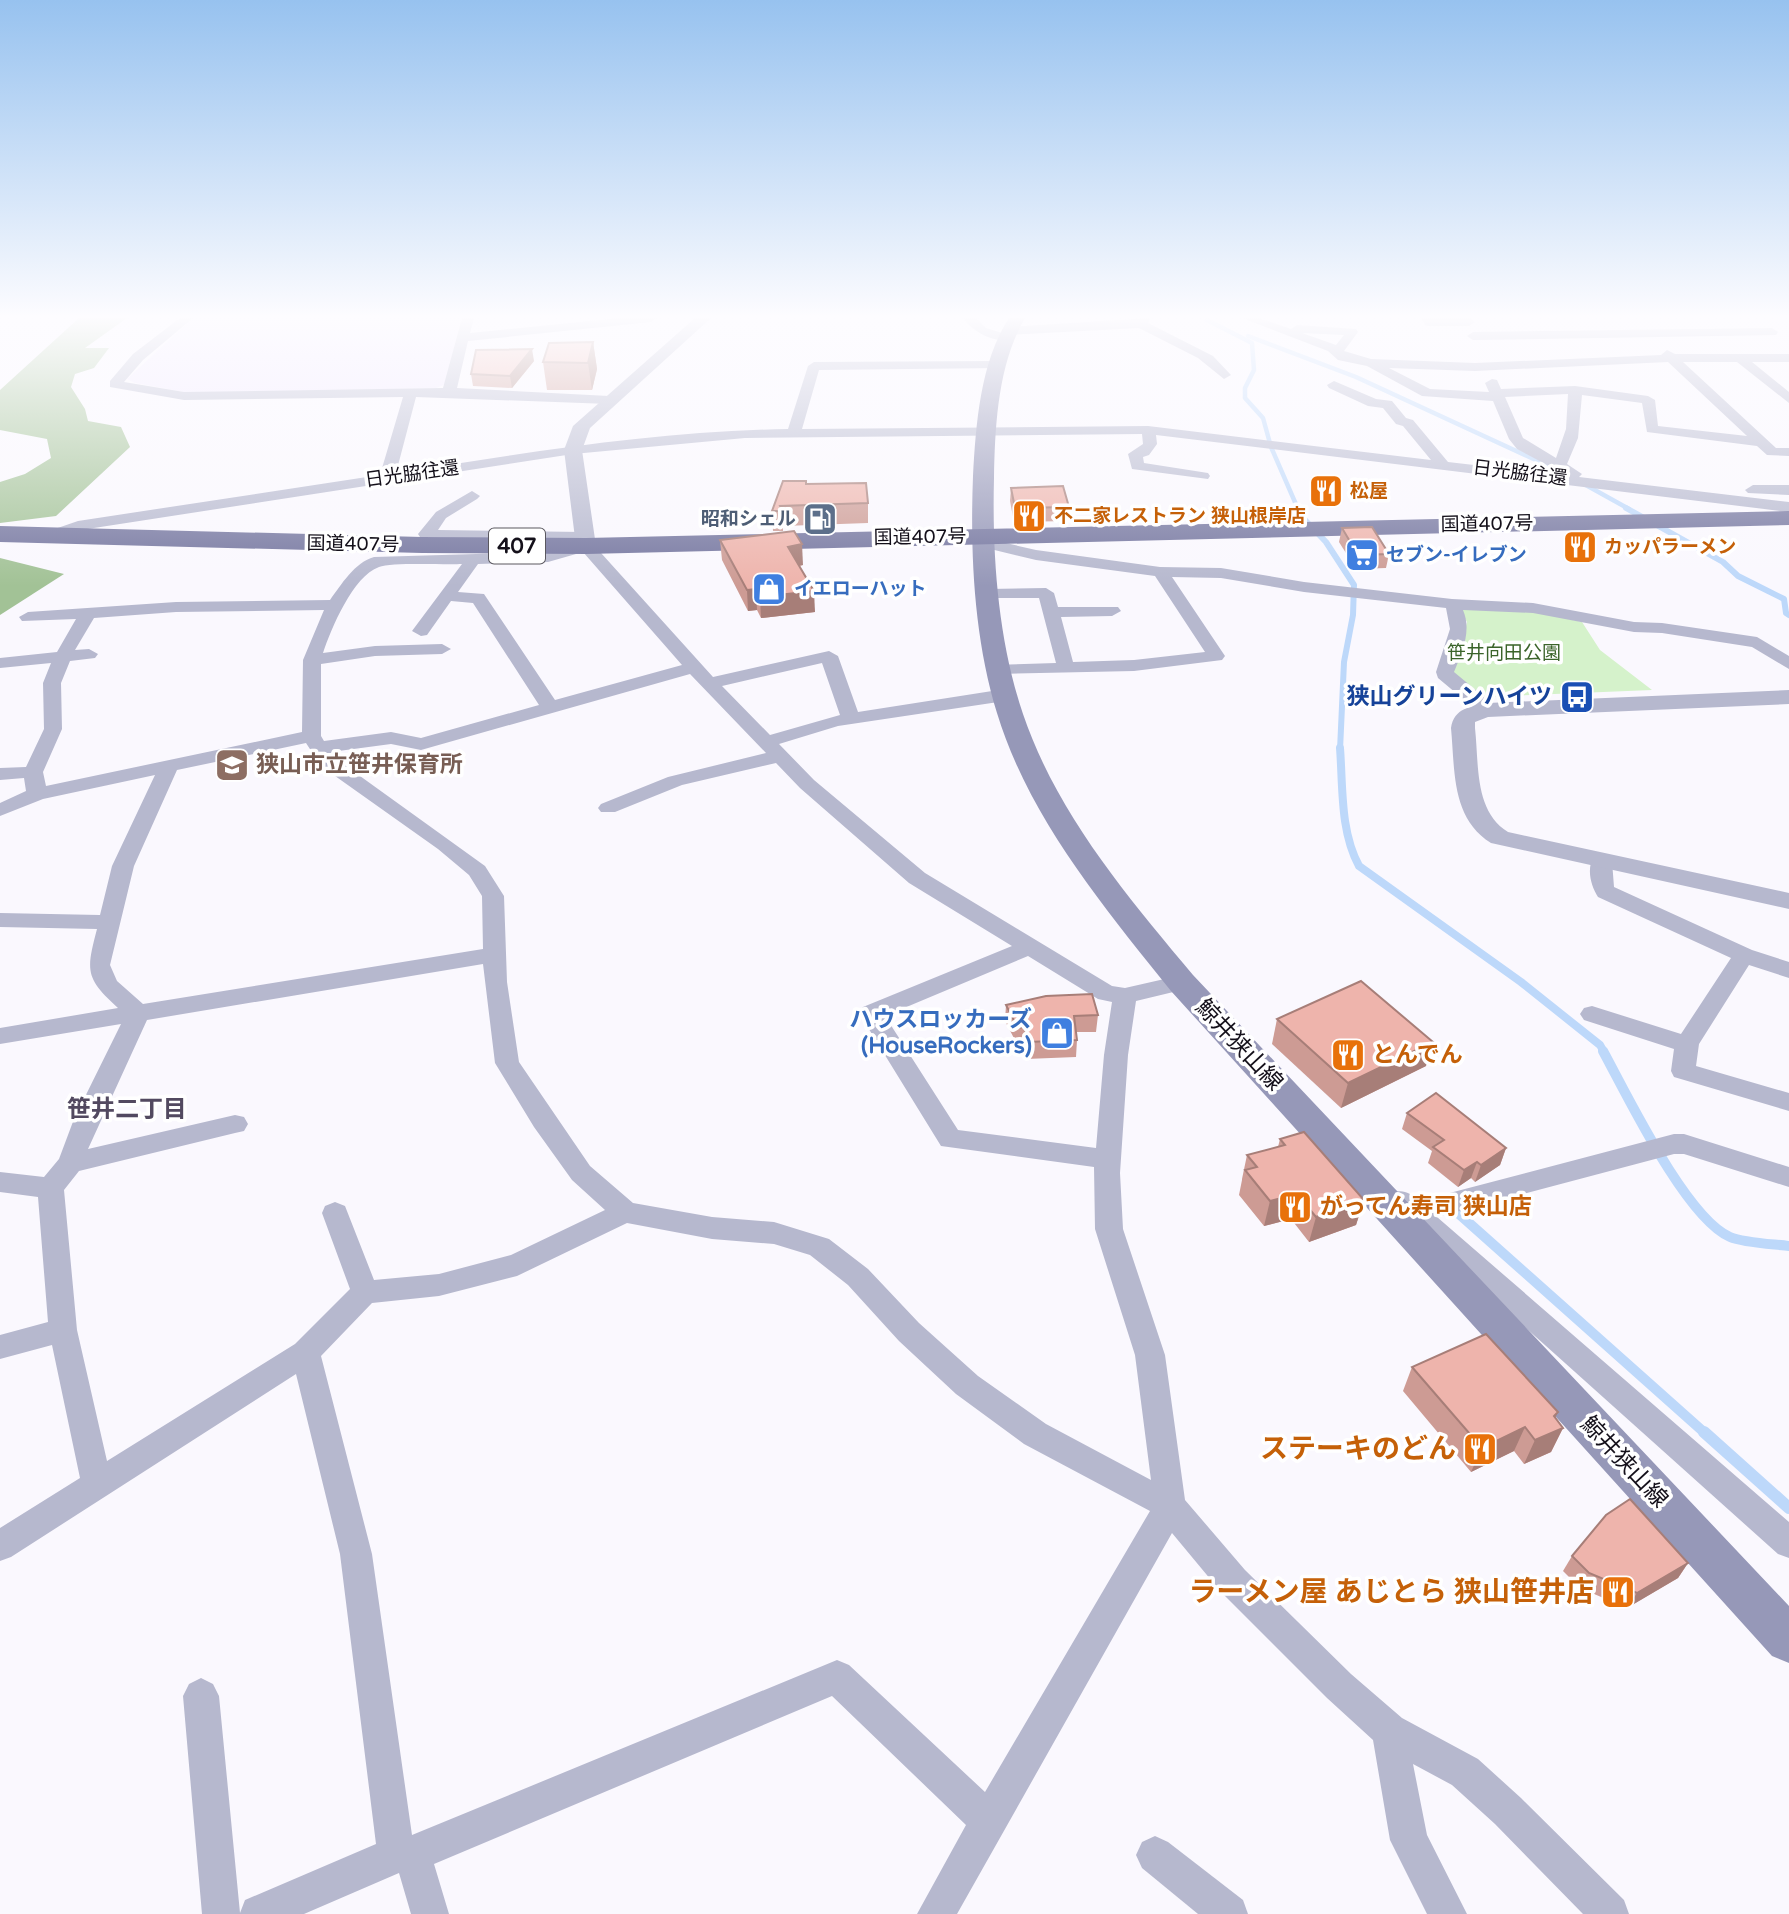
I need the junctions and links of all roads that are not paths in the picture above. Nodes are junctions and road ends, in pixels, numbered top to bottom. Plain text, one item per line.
1 (407, 407) edge
2 (601, 407) edge
3 (802, 407) edge
4 (991, 407) edge
5 (1390, 407) edge
6 (1502, 407) edge
7 (1576, 407) edge
8 (1649, 407) edge
9 (1724, 407) edge
10 (1149, 430) junction
11 (988, 431) junction
12 (794, 433) junction
13 (1262, 442) joint
14 (1761, 442) junction
15 (1286, 444) joint
16 (573, 450) junction
17 (1789, 452) edge
18 (1442, 463) junction
19 (1559, 471) junction
20 (1203, 476) dead end
21 (387, 477) junction
22 (1789, 490) edge
23 (1695, 494) junction
24 (472, 496) dead end
25 (1789, 507) edge
26 (1789, 518) edge
27 (0, 534) edge
28 (52, 535) junction
29 (984, 539) junction
30 (584, 542) junction
31 (473, 560) junction
32 (1160, 572) junction
33 (988, 594) junction
34 (446, 596) junction
35 (1452, 604) junction
36 (335, 605) junction
37 (1112, 611) dead end
38 (1051, 612) junction
39 (88, 613) junction
40 (28, 617) dead end
41 (421, 631) dead end
42 (442, 649) dead end
43 (89, 654) dead end
44 (63, 656) junction
45 (312, 660) junction
46 (0, 663) edge
47 (1789, 664) edge
48 (694, 667) junction
49 (1066, 667) junction
50 (1001, 682) junction
51 (709, 683) junction
52 (1789, 697) edge
53 (550, 707) junction
54 (1488, 709) junction
55 (851, 719) junction
56 (314, 742) junction
57 (773, 749) junction
58 (168, 768) junction
59 (33, 772) junction
60 (0, 774) edge
61 (37, 794) junction
62 (608, 808) dead end
63 (0, 810) edge
64 (1601, 861) junction
65 (1789, 901) edge
66 (0, 920) edge
67 (108, 922) junction
68 (1029, 947) junction
69 (496, 954) junction
70 (1744, 955) junction
71 (1789, 970) edge
72 (1182, 983) junction
73 (1125, 996) junction
74 (138, 1013) junction
75 (1592, 1014) dead end
76 (0, 1036) edge
77 (1687, 1044) junction
78 (1789, 1102) edge
79 (235, 1124) dead end
80 (1108, 1159) junction
81 (70, 1163) junction
82 (1789, 1177) edge
83 (0, 1182) edge
84 (51, 1188) junction
85 (625, 1212) junction
86 (335, 1213) dead end
87 (1408, 1216) junction
88 (365, 1292) junction
89 (63, 1330) junction
90 (0, 1347) edge
91 (305, 1353) junction
92 (97, 1484) junction
93 (1170, 1506) junction
94 (1789, 1543) edge
95 (0, 1546) edge
96 (1789, 1640) edge
97 (201, 1696) dead end
98 (1389, 1731) junction
99 (988, 1820) junction
100 (404, 1854) junction
101 (1155, 1855) dead end
102 (221, 1914) edge
103 (260, 1914) edge
104 (430, 1914) edge
105 (936, 1914) edge
106 (1229, 1914) edge
107 (1448, 1914) edge
108 (1610, 1914) edge

1 - 21 street
2 - 16 street
3 - 12 street
4 - 11 main road, 鯨井狭山線
5 - 18 street
6 - 19 street
7 - 19 street
8 - 14 street
9 - 14 street
10 - 11 street, 日光脇往還
10 - 13 street, 日光脇往還
10 - 20 street
11 - 12 street, 日光脇往還
11 - 29 main road, 鯨井狭山線
12 - 16 street, 日光脇往還
13 - 15 street, 日光脇往還
14 - 17 street
15 - 18 street, 日光脇往還
16 - 21 street, 日光脇往還
16 - 30 street
18 - 19 street, 日光脇往還
19 - 23 street, 日光脇往還
21 - 28 street, 日光脇往還
22 - 23 street
23 - 25 street, 日光脇往還
24 - 30 street
26 - 29 highway, 国道407号 / 407
27 - 28 highway, 日光脇往還 / 407
28 - 30 highway, 国道407号 / 407
29 - 30 highway, 国道407号 / 407
29 - 32 street
29 - 33 main road, 鯨井狭山線
30 - 31 street
30 - 48 street
31 - 34 street
31 - 36 street
32 - 35 street
32 - 49 street
33 - 38 street
33 - 50 main road, 鯨井狭山線
34 - 41 street
34 - 53 street
35 - 47 street
35 - 54 street
36 - 39 street
36 - 45 street
37 - 38 street
38 - 49 street
39 - 40 street
39 - 44 street
42 - 45 street
43 - 44 street
44 - 46 street
44 - 59 street
45 - 56 street
48 - 51 street
48 - 53 street
49 - 50 street
50 - 55 street
50 - 72 main road, 鯨井狭山線
51 - 55 street
51 - 57 street
52 - 54 street
53 - 56 street
54 - 64 street
55 - 57 street
56 - 58 street
56 - 69 street
57 - 62 street
57 - 68 street
58 - 61 street
58 - 67 street
59 - 60 street
59 - 61 street
61 - 63 street
64 - 65 street
64 - 70 street
66 - 67 street
67 - 74 street
68 - 73 street
68 - 80 street
69 - 74 street
69 - 85 street
70 - 71 street
70 - 77 street
72 - 73 street
72 - 87 main road, 鯨井狭山線
73 - 80 street
74 - 76 street
74 - 81 street
75 - 77 street
77 - 78 street
79 - 81 street
80 - 93 street
81 - 84 street
82 - 87 street
83 - 84 street
84 - 89 street
85 - 88 street
85 - 93 street
86 - 88 street
87 - 94 street
87 - 96 main road, 鯨井狭山線
88 - 91 street
89 - 90 street
89 - 92 street
91 - 92 street
91 - 100 street
92 - 95 street
93 - 98 street
93 - 99 street
97 - 102 street
98 - 107 street
98 - 108 street
99 - 100 street
99 - 105 street
100 - 103 street
100 - 104 street
101 - 106 street

